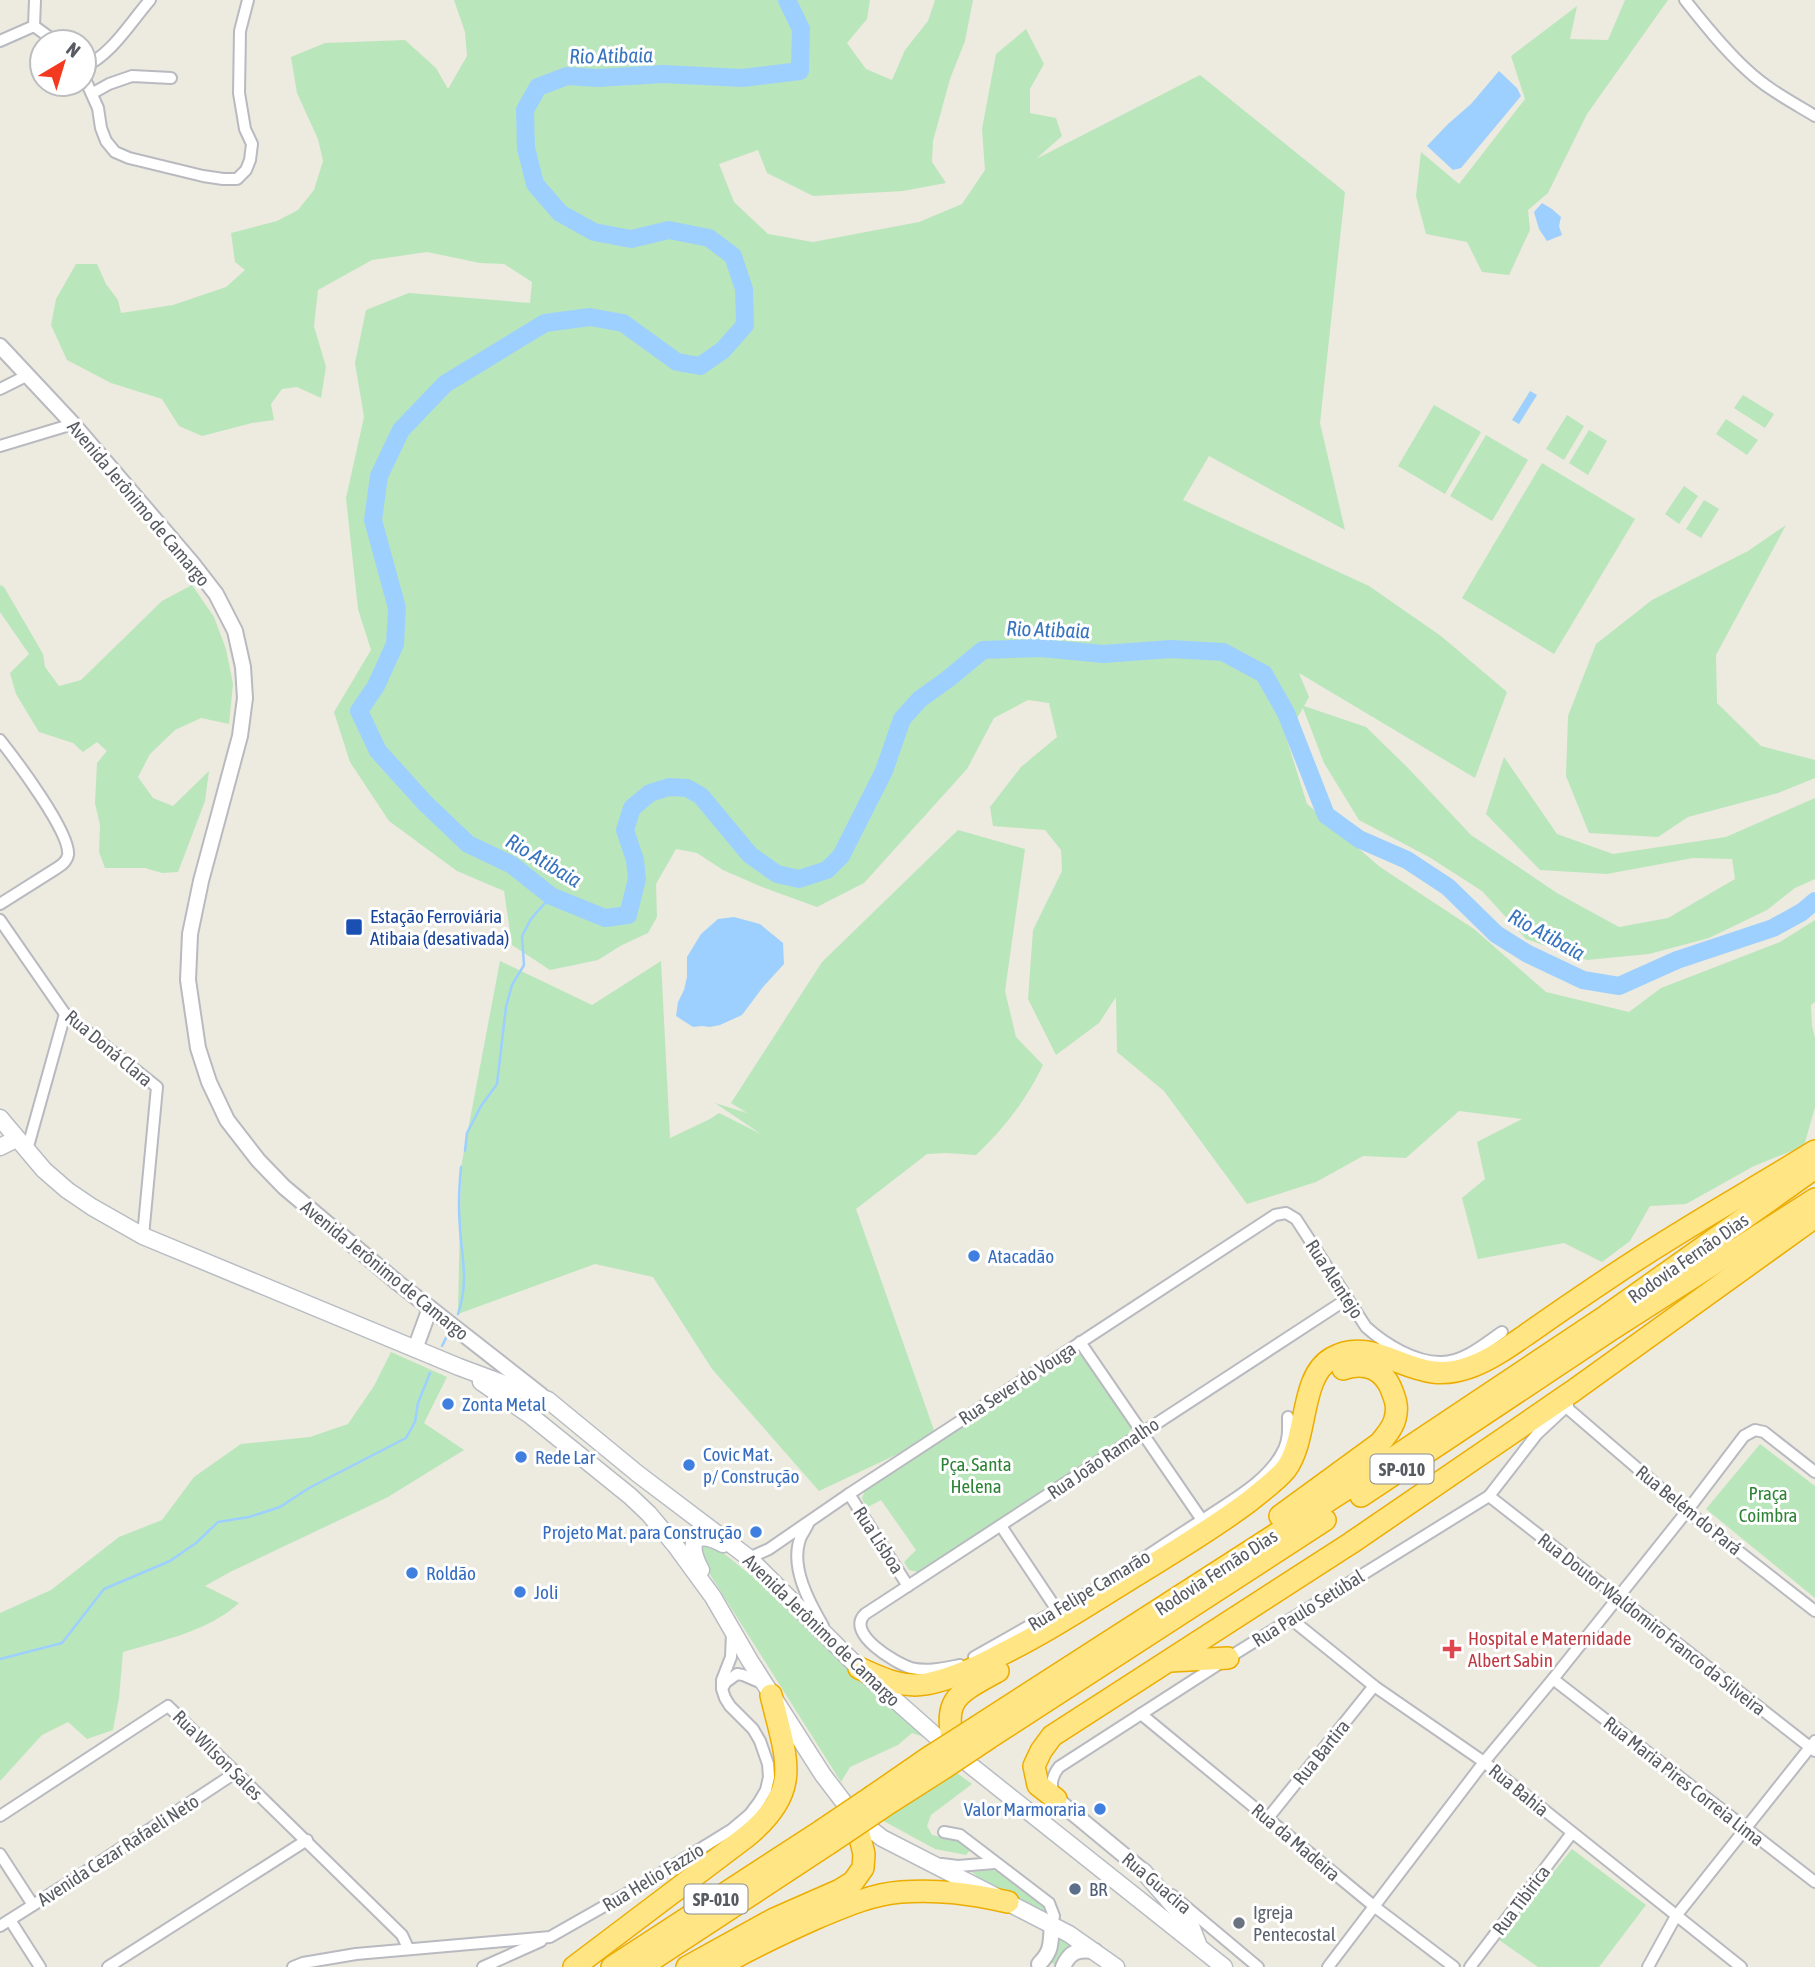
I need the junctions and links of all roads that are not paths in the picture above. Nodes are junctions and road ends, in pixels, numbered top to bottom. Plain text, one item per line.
1 (35, 0) edge
2 (150, 0) edge
3 (248, 0) edge
4 (1685, 0) edge
5 (34, 26) junction
6 (37, 28) edge
7 (0, 41) edge
8 (98, 58) edge
9 (171, 78) dead end
10 (98, 90) edge
11 (95, 98) edge
12 (1815, 116) edge
13 (0, 346) edge
14 (28, 374) junction
15 (0, 389) edge
16 (73, 424) junction
17 (0, 446) edge
18 (0, 740) edge
19 (0, 904) edge
20 (0, 920) edge
21 (65, 1014) junction
22 (10, 1133) edge
23 (0, 1147) edge
24 (1815, 1151) edge
25 (1815, 1168) edge
26 (1815, 1199) edge
27 (1286, 1213) joint
28 (1815, 1217) edge
29 (143, 1237) junction
30 (1347, 1299) junction
31 (430, 1308) junction
32 (1502, 1332) dead end
33 (1648, 1338) junction
34 (1080, 1342) junction
35 (415, 1349) junction
36 (459, 1367) junction
37 (548, 1400) junction
38 (1566, 1406) junction
39 (1288, 1417) dead end
40 (1142, 1432) junction
41 (565, 1444) junction
42 (1815, 1472) edge
43 (638, 1474) junction
44 (849, 1494) junction
45 (1489, 1496) junction
46 (1688, 1511) junction
47 (811, 1519) junction
48 (1202, 1520) junction
49 (1001, 1526) junction
50 (747, 1556) junction
51 (1218, 1572) junction
52 (908, 1586) junction
53 (713, 1597) junction
54 (1617, 1597) junction
55 (1057, 1611) junction
56 (1815, 1611) edge
57 (860, 1619) joint
58 (1291, 1619) junction
59 (731, 1627) junction
60 (830, 1639) junction
61 (1228, 1658) junction
62 (1168, 1661) junction
63 (859, 1668) junction
64 (1553, 1679) junction
65 (1374, 1686) junction
66 (722, 1689) junction
67 (768, 1689) junction
68 (1141, 1714) junction
69 (984, 1732) junction
70 (1813, 1746) edge
71 (943, 1759) junction
72 (1484, 1762) junction
73 (235, 1773) junction
74 (1056, 1799) junction
75 (0, 1816) edge
76 (855, 1817) junction
77 (1268, 1818) junction
78 (1746, 1830) junction
79 (944, 1832) dead end
80 (1572, 1833) junction
81 (825, 1838) junction
82 (307, 1840) junction
83 (0, 1854) edge
84 (932, 1863) junction
85 (995, 1863) junction
86 (1143, 1871) junction
87 (1815, 1882) edge
88 (1008, 1902) junction
89 (33, 1905) junction
90 (1375, 1907) junction
91 (1676, 1916) junction
92 (5, 1923) edge
93 (1052, 1925) junction
94 (550, 1937) junction
95 (1199, 1947) junction
96 (408, 1948) junction
97 (1095, 1951) junction
98 (1036, 1965) edge
99 (40, 1967) edge
100 (108, 1967) edge
101 (293, 1967) edge
102 (483, 1967) edge
103 (574, 1967) edge
104 (611, 1967) edge
105 (641, 1967) edge
106 (687, 1967) edge
107 (718, 1967) edge
108 (1056, 1967) edge
109 (1063, 1967) edge
110 (1116, 1967) edge
111 (1224, 1967) edge
112 (1258, 1967) edge
113 (1328, 1967) edge
114 (1454, 1967) edge
115 (1470, 1967) edge
116 (1648, 1967) edge
117 (1741, 1967) edge

1 - 5 street
2 - 8 street
3 - 11 street
4 - 12 street
5 - 6 street
5 - 7 street
9 - 10 street
13 - 14 street, Avenida Jerônimo de Camargo
14 - 15 street
14 - 16 street, Avenida Jerônimo de Camargo
16 - 17 street
16 - 31 street, Avenida Jerônimo de Camargo
18 - 19 street
20 - 21 street, Rua Doná Clara
21 - 22 street
21 - 29 street, Rua Doná Clara
22 - 23 main road
22 - 29 main road
24 - 63 highway
25 - 51 highway, Rodovia Fernão Dias / SP-010
26 - 69 highway, Rodovia Fernão Dias / SP-010
27 - 30 street, Rua Alentejo
27 - 34 street, Rua Sever do Vouga
28 - 33 highway
29 - 35 main road
30 - 32 street, Rua Alentejo
30 - 40 street, Rua João Ramalho
31 - 35 street
31 - 37 street, Avenida Jerônimo de Camargo
33 - 38 street, Rua Paulo Setúbal
33 - 62 highway
34 - 40 street
34 - 44 street, Rua Sever do Vouga
35 - 36 main road
36 - 37 main road
36 - 41 main road
37 - 43 main road, Avenida Jerônimo de Camargo
38 - 45 street, Rua Paulo Setúbal
38 - 46 street, Rua Belém do Pará
39 - 48 street, Rua Felipe Camarão
40 - 48 street
40 - 49 street, Rua João Ramalho
41 - 43 main road
41 - 53 main road
42 - 46 street
43 - 50 main road, Avenida Jerônimo de Camargo
44 - 47 street, Rua Sever do Vouga
44 - 52 street, Rua Lisboa
45 - 54 street, Rua Doutor Waldomiro Franco da Silveira
45 - 58 street, Rua Paulo Setúbal
46 - 54 street
46 - 56 street, Rua Belém do Pará
47 - 50 street, Rua Sever do Vouga
47 - 60 street
48 - 55 street, Rua Felipe Camarão
49 - 52 street, Rua João Ramalho
49 - 55 street
50 - 53 main road
50 - 60 main road, Avenida Jerônimo de Camargo
51 - 69 highway, Rodovia Fernão Dias / SP-010
51 - 71 highway
52 - 57 street, Rua João Ramalho
53 - 59 main road
54 - 64 street
54 - 70 street, Rua Doutor Waldomiro Franco da Silveira
55 - 57 street, Rua Felipe Camarão
58 - 61 street, Rua Paulo Setúbal
58 - 65 street, Rua Bahia
59 - 66 street
59 - 67 main road
60 - 63 main road, Avenida Jerônimo de Camargo
61 - 62 highway
61 - 68 street, Rua Paulo Setúbal
62 - 74 highway
63 - 71 main road, Avenida Jerônimo de Camargo
64 - 72 street
64 - 78 street, Rua Maria Pires Correia Lima
65 - 72 street, Rua Bahia
65 - 77 street, Rua Bartira
66 - 67 street
66 - 94 street, Rua Helio Fazzio
67 - 76 main road
67 - 103 highway
68 - 74 street, Rua Paulo Setúbal
68 - 77 street, Rua da Madeira
69 - 71 highway, Rodovia Fernão Dias / SP-010, bridge
70 - 78 street
71 - 81 highway, Rodovia Fernão Dias / SP-010, bridge
71 - 95 main road, Avenida Jerônimo de Camargo
72 - 80 street, Rua Bahia
72 - 90 street
73 - 75 street, Rua Wilson Sales
73 - 82 street, Rua Wilson Sales
73 - 89 street, Avenida Cezar Rafaeli Neto
74 - 86 street, Rua Guacira
76 - 84 main road
76 - 106 highway
77 - 90 street, Rua da Madeira
78 - 87 street, Rua Maria Pires Correia Lima
78 - 91 street
79 - 85 street
80 - 91 street, Rua Bahia
80 - 115 street, Rua Tibirica
81 - 104 highway, Rodovia Fernão Dias / SP-010
81 - 105 highway, Rodovia Fernão Dias / SP-010
82 - 96 street, Rua Wilson Sales
82 - 100 street
83 - 89 street
84 - 85 street
84 - 88 main road
85 - 93 street
86 - 95 main road
86 - 112 street, Rua Guacira
88 - 93 main road
88 - 107 highway
89 - 92 street, Avenida Cezar Rafaeli Neto
90 - 113 street
90 - 114 street, Rua da Madeira
91 - 116 street
91 - 117 street, Rua Bahia
92 - 99 street
93 - 97 main road
93 - 98 street
94 - 96 street, Rua Helio Fazzio
94 - 102 street
95 - 111 main road, Avenida Jerônimo de Camargo
96 - 101 street, Rua Helio Fazzio
97 - 109 street
97 - 110 main road
98 - 108 street

